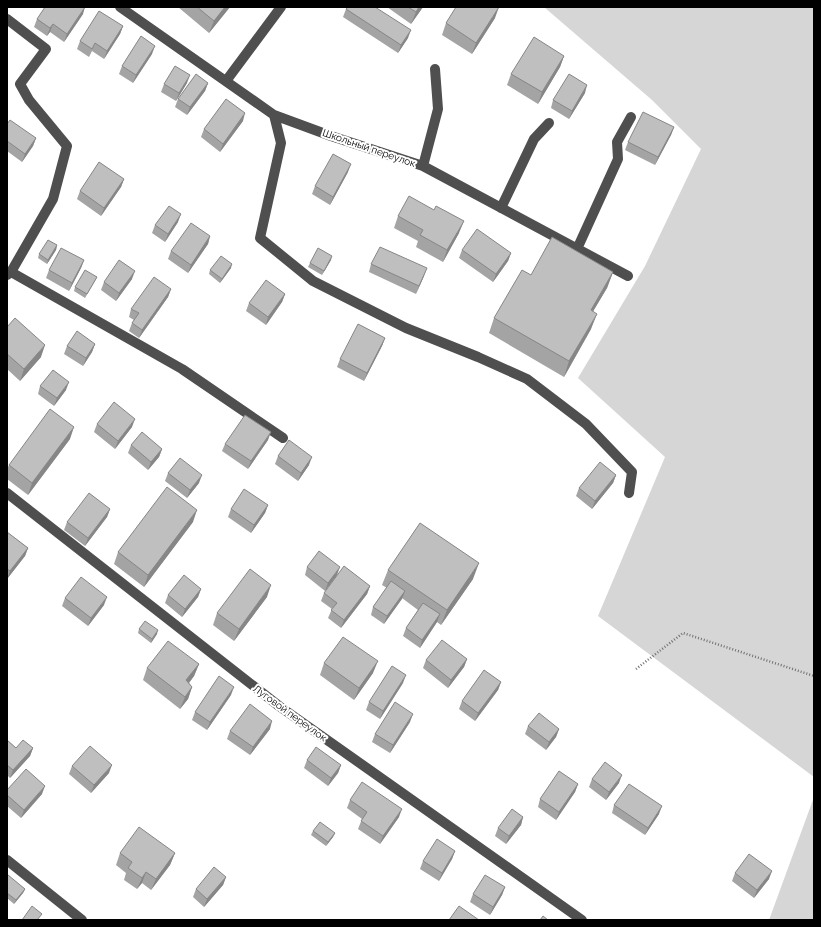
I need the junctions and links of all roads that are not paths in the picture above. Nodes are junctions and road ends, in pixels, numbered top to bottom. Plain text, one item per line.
1 (120, 7) edge
2 (281, 7) edge
3 (7, 19) edge
4 (435, 69) dead end
5 (226, 81) junction
6 (274, 115) junction
7 (631, 117) dead end
8 (549, 123) dead end
9 (423, 166) junction
10 (501, 208) junction
11 (577, 248) junction
12 (9, 274) edge
13 (628, 276) dead end
14 (282, 438) dead end
15 (7, 493) edge
16 (629, 493) dead end
17 (7, 860) edge
18 (82, 920) edge
19 (582, 920) edge

1 - 5 street, Школьный переулок
2 - 5 street
3 - 12 street
4 - 9 street
5 - 6 street, Школьный переулок
6 - 9 street, Школьный переулок
6 - 16 street
7 - 11 street
8 - 10 street
9 - 10 street, Школьный переулок
10 - 11 street, Школьный переулок
11 - 13 street, Школьный переулок
12 - 14 street
15 - 19 street, Луговой переулок
17 - 18 street

